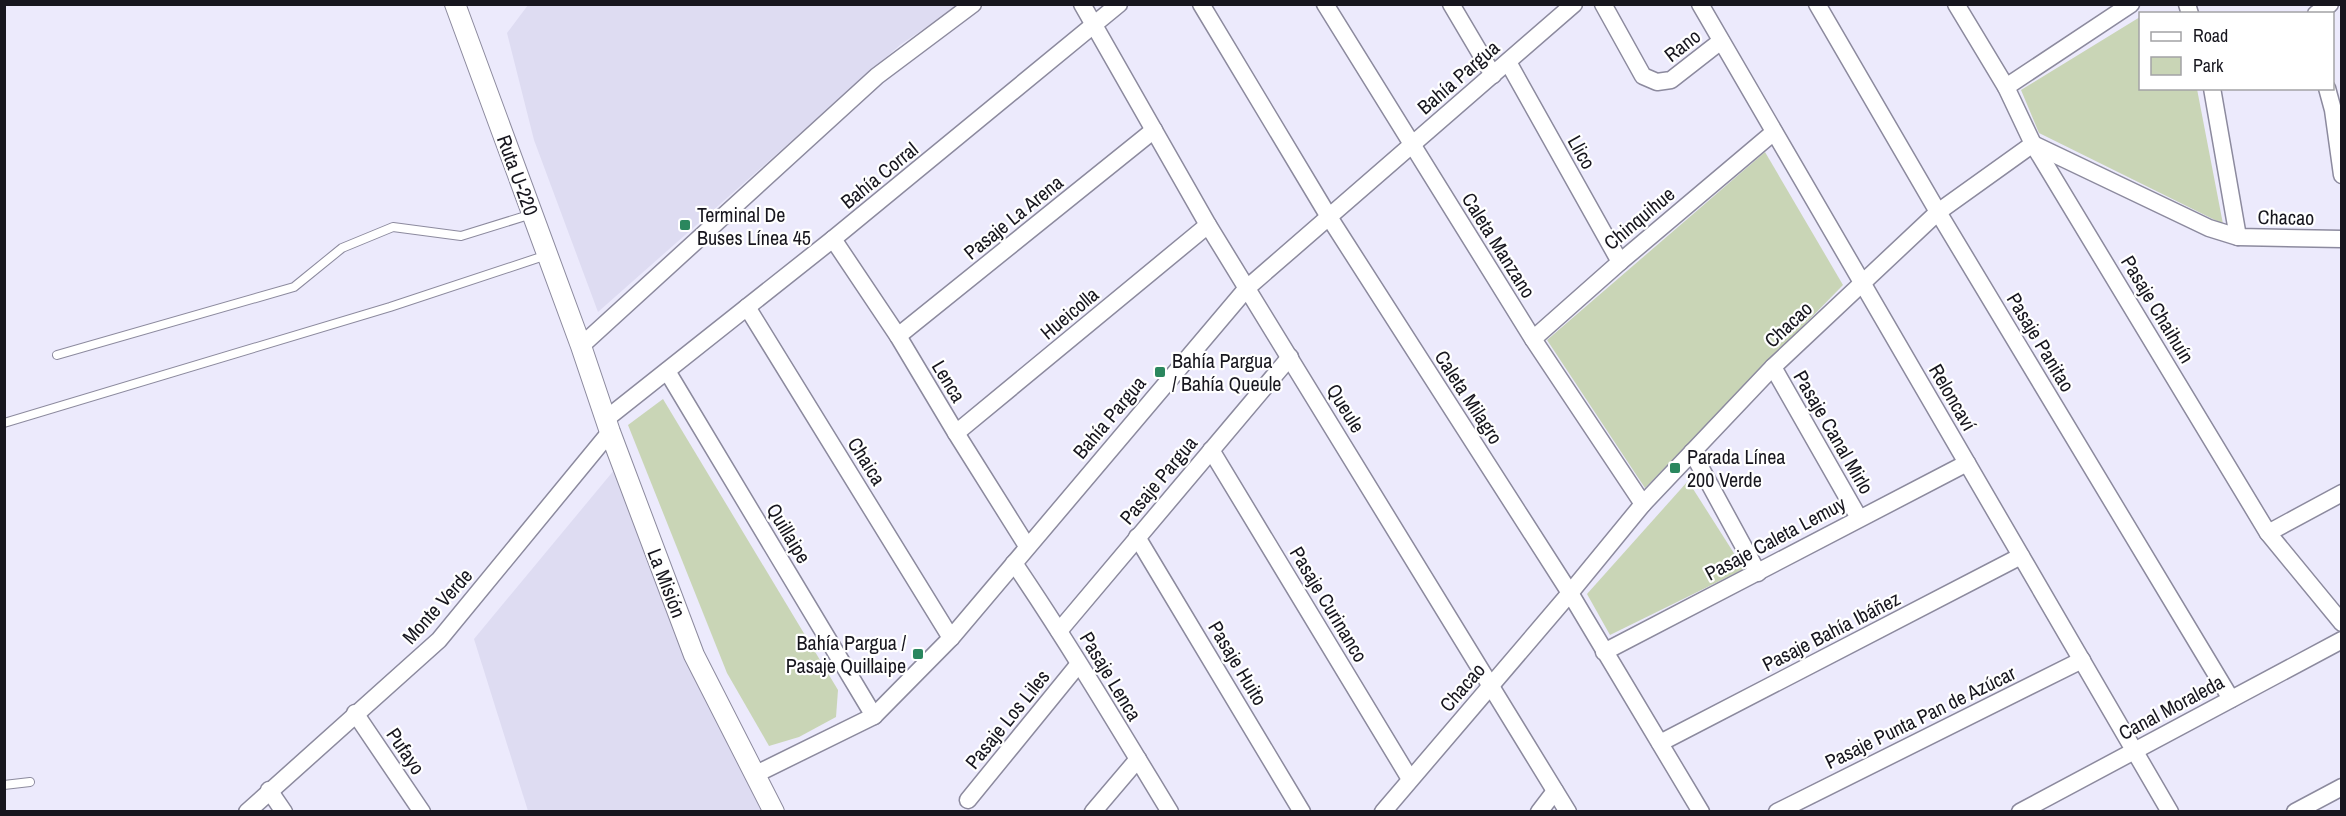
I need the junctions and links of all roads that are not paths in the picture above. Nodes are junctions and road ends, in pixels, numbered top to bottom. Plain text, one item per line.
1 (455, 4) edge
2 (973, 4) edge
3 (1082, 4) edge
4 (1119, 4) edge
5 (1202, 4) edge
6 (1324, 4) edge
7 (1451, 4) edge
8 (1603, 4) edge
9 (1700, 4) edge
10 (1817, 4) edge
11 (1956, 4) edge
12 (2131, 4) edge
13 (1574, 5) edge
14 (1093, 25) junction
15 (1721, 41) junction
16 (1508, 62) junction
17 (1493, 75) junction
18 (2006, 87) junction
19 (2212, 90) edge
20 (2328, 90) edge
21 (1154, 130) junction
22 (1774, 132) junction
23 (2033, 144) junction
24 (1412, 145) junction
25 (2342, 175) edge
26 (1938, 212) junction
27 (532, 214) junction
28 (1329, 217) junction
29 (1208, 225) junction
30 (2238, 237) junction
31 (833, 239) junction
32 (2342, 239) edge
33 (548, 255) junction
34 (1620, 262) junction
35 (1862, 283) junction
36 (1247, 288) junction
37 (747, 307) junction
38 (898, 336) junction
39 (1533, 339) junction
40 (581, 346) junction
41 (57, 354) dead end
42 (1290, 357) junction
43 (1773, 367) junction
44 (667, 371) junction
45 (4, 423) edge
46 (608, 425) junction
47 (956, 433) junction
48 (1211, 450) junction
49 (1692, 452) junction
50 (1967, 463) junction
51 (2342, 493) edge
52 (1643, 504) junction
53 (1859, 518) junction
54 (2268, 533) junction
55 (1137, 537) junction
56 (1027, 546) junction
57 (2021, 556) junction
58 (1014, 563) junction
59 (1758, 573) junction
60 (1570, 593) junction
61 (2342, 623) edge
62 (1059, 631) junction
63 (951, 638) junction
64 (2342, 640) edge
65 (1604, 652) junction
66 (2082, 660) junction
67 (1078, 665) junction
68 (1492, 684) junction
69 (2231, 699) junction
70 (355, 713) junction
71 (874, 716) junction
72 (1660, 743) junction
73 (2135, 750) junction
74 (1138, 759) junction
75 (754, 775) junction
76 (1410, 779) junction
77 (30, 783) dead end
78 (4, 786) edge
79 (2342, 787) edge
80 (269, 790) junction
81 (1555, 791) junction
82 (968, 800) dead end
83 (247, 812) edge
84 (284, 812) edge
85 (422, 812) edge
86 (774, 812) edge
87 (1092, 812) edge
88 (1170, 812) edge
89 (1302, 812) edge
90 (1383, 812) edge
91 (1539, 812) edge
92 (1568, 812) edge
93 (1701, 812) edge
94 (1777, 812) edge
95 (2020, 812) edge
96 (2170, 812) edge
97 (2295, 812) edge

1 - 27 street, Ruta U-220
2 - 40 street
3 - 14 street, Queule
4 - 14 street, Bahía Corral
5 - 28 street, Caleta Milagro
6 - 24 street, Caleta Manzano
7 - 17 street
8 - 15 street, Rano
9 - 15 street, Reloncaví
10 - 26 street, Pasaje Panitao
11 - 18 street, Pasaje Chaihuín
12 - 18 street
13 - 16 street, Bahía Pargua
14 - 21 street, Queule
14 - 31 street, Bahía Corral
15 - 22 street, Reloncaví
16 - 17 street, Bahía Pargua
16 - 34 street, Llico
17 - 24 street, Bahía Pargua
18 - 23 street, Pasaje Chaihuín
19 - 30 street
20 - 25 street
21 - 29 street, Queule
21 - 38 street, Pasaje La Arena
22 - 34 street, Chinquihue
22 - 35 street, Reloncaví
23 - 26 street, Chacao
23 - 30 street, Chacao
23 - 54 street, Pasaje Chaihuín
24 - 28 street, Bahía Pargua
24 - 39 street, Caleta Manzano
26 - 35 street, Chacao
26 - 69 street, Pasaje Panitao
27 - 33 street, Ruta U-220
27 - 41 lane
28 - 36 street, Bahía Pargua
28 - 60 street, Caleta Milagro
29 - 36 street, Queule
29 - 47 street, Hueicolla
30 - 32 street, Chacao
31 - 37 street, Bahía Corral
31 - 38 street, Lenca
33 - 40 street, Ruta U-220
33 - 45 lane
34 - 39 street, Chinquihue
35 - 43 street, Chacao
35 - 50 street, Reloncaví
36 - 42 street, Queule
36 - 56 street, Bahía Pargua
37 - 44 street, Bahía Corral
37 - 63 street, Chaica
38 - 47 street, Lenca
39 - 52 street, Caleta Manzano
40 - 46 street, La Misión
42 - 48 street, Pasaje Pargua
42 - 68 street, Queule
43 - 49 street, Chacao
43 - 53 street, Pasaje Canal Mirlo
44 - 46 street, Bahía Corral
44 - 71 street, Quillaipe
46 - 70 street, Monte Verde
46 - 75 street, La Misión
47 - 56 street, Lenca
48 - 55 street, Pasaje Pargua
48 - 76 street, Pasaje Curinanco
49 - 52 street, Chacao
49 - 59 street
50 - 53 street, Pasaje Caleta Lemuy
50 - 57 street, Reloncaví
51 - 54 street
52 - 60 street, Chacao
53 - 59 street, Pasaje Caleta Lemuy
54 - 61 street, Pasaje Chaihuín
55 - 62 street, Pasaje Pargua
55 - 89 street, Pasaje Huito
56 - 58 street, Bahía Pargua
57 - 66 street, Reloncaví
57 - 72 street, Pasaje Bahía Ibáñez
58 - 62 street, Pasaje Lenca
58 - 63 street, Bahía Pargua
59 - 65 street, Pasaje Caleta Lemuy
60 - 65 street, Caleta Milagro
60 - 68 street, Chacao
62 - 67 street, Pasaje Lenca
63 - 71 street, Bahía Pargua
64 - 69 street, Canal Moraleda
65 - 72 street, Caleta Milagro
66 - 73 street, Reloncaví
66 - 94 street, Pasaje Punta Pan de Azúcar
67 - 74 street, Pasaje Lenca
67 - 82 street, Pasaje Los Liles
68 - 76 street, Chacao
68 - 81 street, Queule
69 - 73 street, Canal Moraleda
70 - 80 street, Monte Verde
70 - 85 street, Pufayo
71 - 75 street, Bahía Pargua
72 - 93 street, Caleta Milagro
73 - 95 street, Canal Moraleda
73 - 96 street, Reloncaví
74 - 87 street
74 - 88 street, Pasaje Lenca
75 - 86 street, La Misión
76 - 90 street, Chacao
77 - 78 lane
79 - 97 street
80 - 83 street, Monte Verde
80 - 84 street
81 - 91 street
81 - 92 street, Queule

